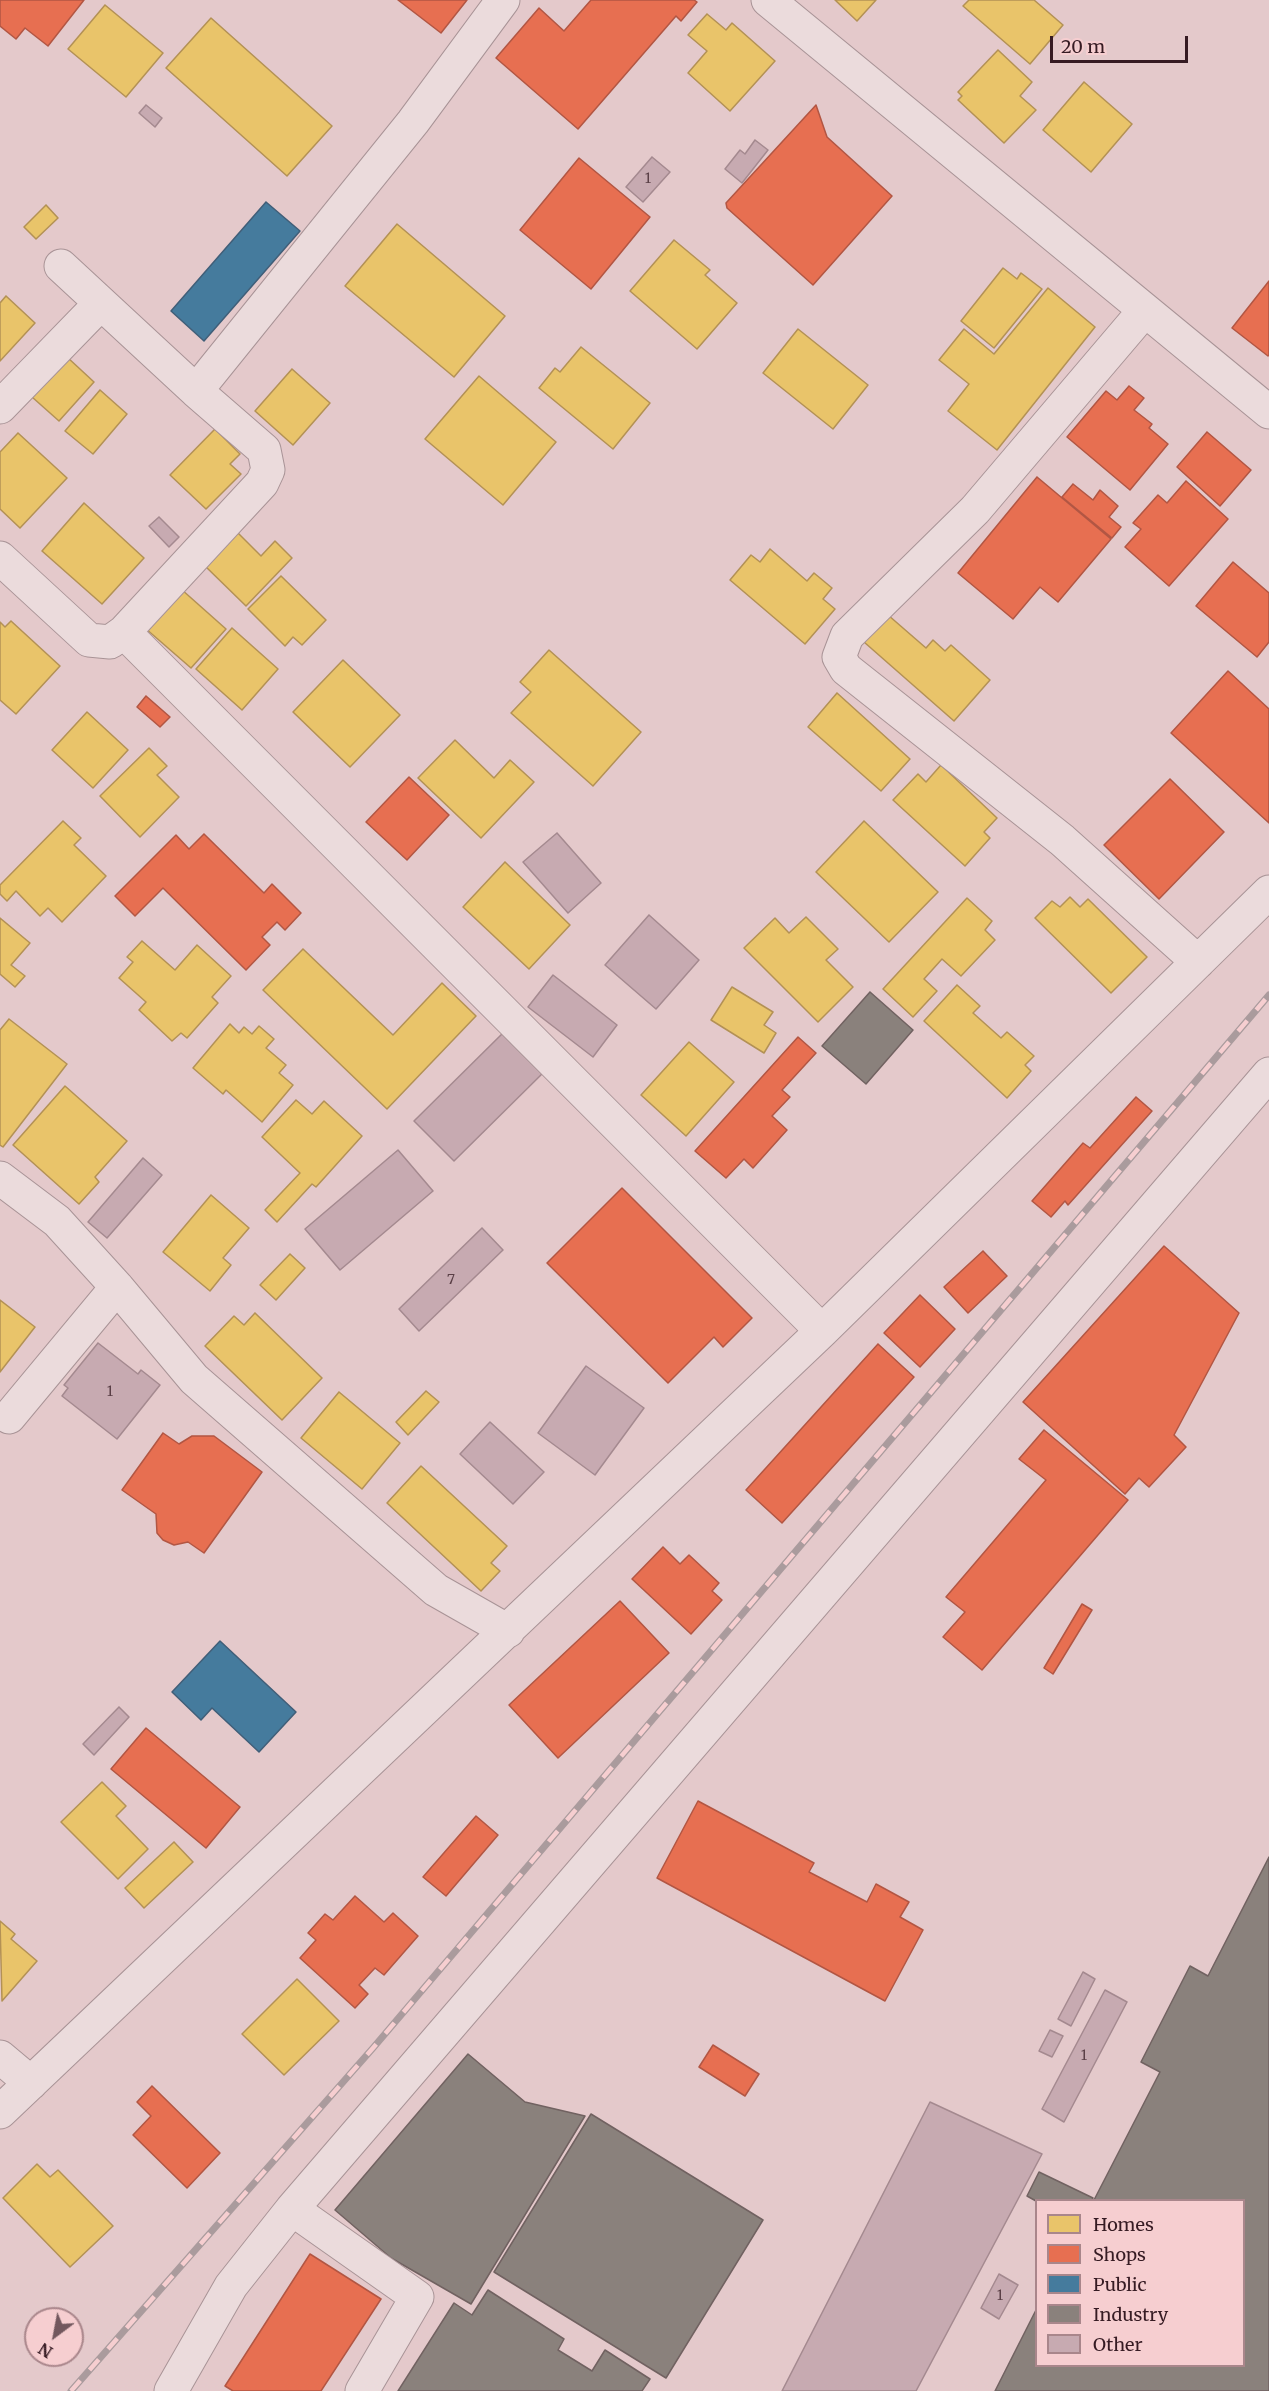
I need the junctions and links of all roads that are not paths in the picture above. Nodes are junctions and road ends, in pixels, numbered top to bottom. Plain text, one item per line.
1 (503, 0) edge
2 (768, 0) edge
3 (61, 266) dead end
4 (101, 303) junction
5 (1145, 310) junction
6 (196, 391) junction
7 (0, 407) edge
8 (1269, 412) edge
9 (0, 558) edge
10 (124, 632) junction
11 (1269, 892) edge
12 (1198, 962) junction
13 (1269, 1074) edge
14 (0, 1178) edge
15 (117, 1287) junction
16 (822, 1331) junction
17 (9, 1417) dead end
18 (508, 1631) junction
19 (0, 2056) edge
20 (31, 2083) junction
21 (0, 2112) edge
22 (292, 2209) junction
23 (171, 2391) edge
24 (362, 2391) edge

1 - 6 street
2 - 5 street
3 - 4 street
4 - 6 street
4 - 7 street
5 - 8 street
5 - 12 street
6 - 10 street
9 - 10 street
10 - 16 street
11 - 12 street
12 - 16 street
13 - 22 street
14 - 15 street
15 - 17 street
15 - 18 street
16 - 18 street
18 - 20 street
19 - 20 street
20 - 21 street
22 - 23 street
22 - 24 street

